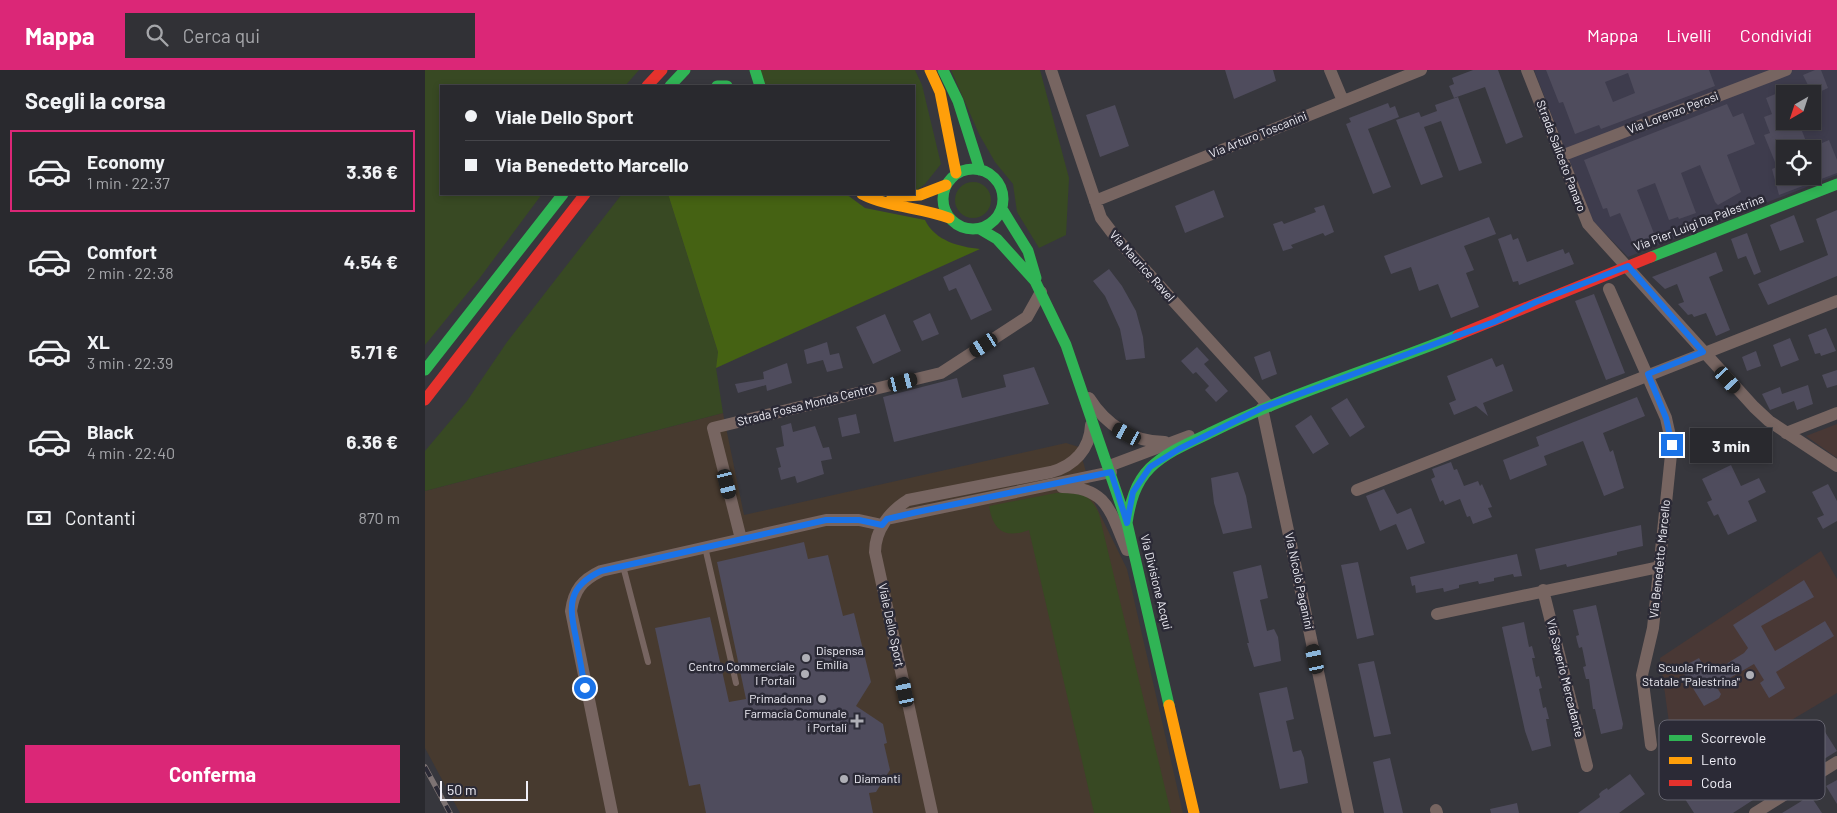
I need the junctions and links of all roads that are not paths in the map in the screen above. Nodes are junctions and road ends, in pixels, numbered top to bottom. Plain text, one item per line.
1 (662, 70) edge
2 (685, 70) edge
3 (755, 70) edge
4 (930, 70) edge
5 (943, 70) edge
6 (1051, 70) edge
7 (1330, 70) edge
8 (1421, 70) edge
9 (1527, 70) edge
10 (1786, 70) edge
11 (648, 85) edge
12 (670, 85) edge
13 (760, 85) edge
14 (1343, 101) junction
15 (1561, 156) junction
16 (980, 170) junction
17 (957, 174) junction
18 (1837, 184) edge
19 (946, 185) junction
20 (562, 195) edge
21 (584, 195) edge
22 (864, 195) edge
23 (1095, 201) junction
24 (1002, 209) junction
25 (949, 218) junction
26 (980, 229) junction
27 (1628, 266) junction
28 (1038, 287) junction
29 (1609, 288) dead end
30 (1837, 301) edge
31 (1027, 317) junction
32 (1056, 322) junction
33 (1703, 352) junction
34 (425, 370) edge
35 (1648, 374) junction
36 (1080, 385) junction
37 (425, 400) edge
38 (1266, 407) junction
39 (1090, 410) junction
40 (1837, 413) edge
41 (1230, 422) junction
42 (1786, 433) junction
43 (1170, 442) junction
44 (1837, 466) edge
45 (1110, 469) junction
46 (1042, 487) junction
47 (1357, 490) dead end
48 (885, 522) junction
49 (1127, 523) junction
50 (741, 539) junction
51 (705, 548) junction
52 (623, 566) junction
53 (1659, 566) junction
54 (1144, 588) junction
55 (1543, 590) junction
56 (1437, 614) dead end
57 (648, 662) dead end
58 (736, 683) dead end
59 (1651, 746) dead end
60 (1837, 762) edge
61 (1587, 766) dead end
62 (1825, 769) edge
63 (1776, 800) edge
64 (612, 813) edge
65 (932, 813) edge
66 (1195, 813) edge
67 (1348, 813) edge
68 (1755, 813) edge

1 - 11 main road
2 - 12 main road
3 - 13 main road
4 - 17 main road
5 - 16 main road
6 - 23 street, Via Maurice Ravel
7 - 14 street
8 - 14 street, Via Arturo Toscanini
9 - 15 street, Strada Saliceto Panaro
10 - 15 street, Via Lorenzo Perosi
14 - 23 street, Via Arturo Toscanini
15 - 27 street, Strada Saliceto Panaro
16 - 17 main road
16 - 24 main road
17 - 19 main road
18 - 27 main road, Via Pier Luigi Da Palestrina
19 - 22 main road
19 - 25 main road
20 - 34 main road
21 - 37 main road
22 - 25 main road
23 - 38 street, Via Maurice Ravel
24 - 26 main road
24 - 28 main road, Via Divisione Acqui
25 - 26 main road
26 - 28 main road, Via Divisione Acqui
27 - 33 street, Strada Saliceto Panaro
27 - 38 main road, Via Pier Luigi Da Palestrina
28 - 31 street, Strada Fossa Monda Centro
28 - 32 main road, Via Divisione Acqui
29 - 35 street, Via Benedetto Marcello
30 - 33 street
31 - 32 street
31 - 50 street, Strada Fossa Monda Centro
32 - 36 main road, Via Divisione Acqui
33 - 35 street
33 - 42 street, Strada Saliceto Panaro
35 - 47 street
35 - 53 street, Via Benedetto Marcello
36 - 39 main road, Via Divisione Acqui
36 - 43 street
38 - 41 main road, Via Pier Luigi Da Palestrina
38 - 67 street, Via Nicolò Paganini
39 - 45 main road, Via Divisione Acqui
39 - 48 street
40 - 42 street
41 - 43 street
41 - 49 main road, Via Pier Luigi Da Palestrina
42 - 44 street, Strada Saliceto Panaro
43 - 45 street
45 - 46 street
45 - 49 main road, Via Divisione Acqui
46 - 48 street
46 - 54 street
48 - 50 street
48 - 65 street, Viale Dello Sport
49 - 54 main road, Via Divisione Acqui
50 - 51 street
51 - 52 street
51 - 58 lane
52 - 57 lane
52 - 64 street
53 - 55 street
53 - 59 street, Via Benedetto Marcello
54 - 66 main road, Via Divisione Acqui
55 - 56 street
55 - 61 street, Via Saverio Mercadante
60 - 62 street
63 - 68 street

